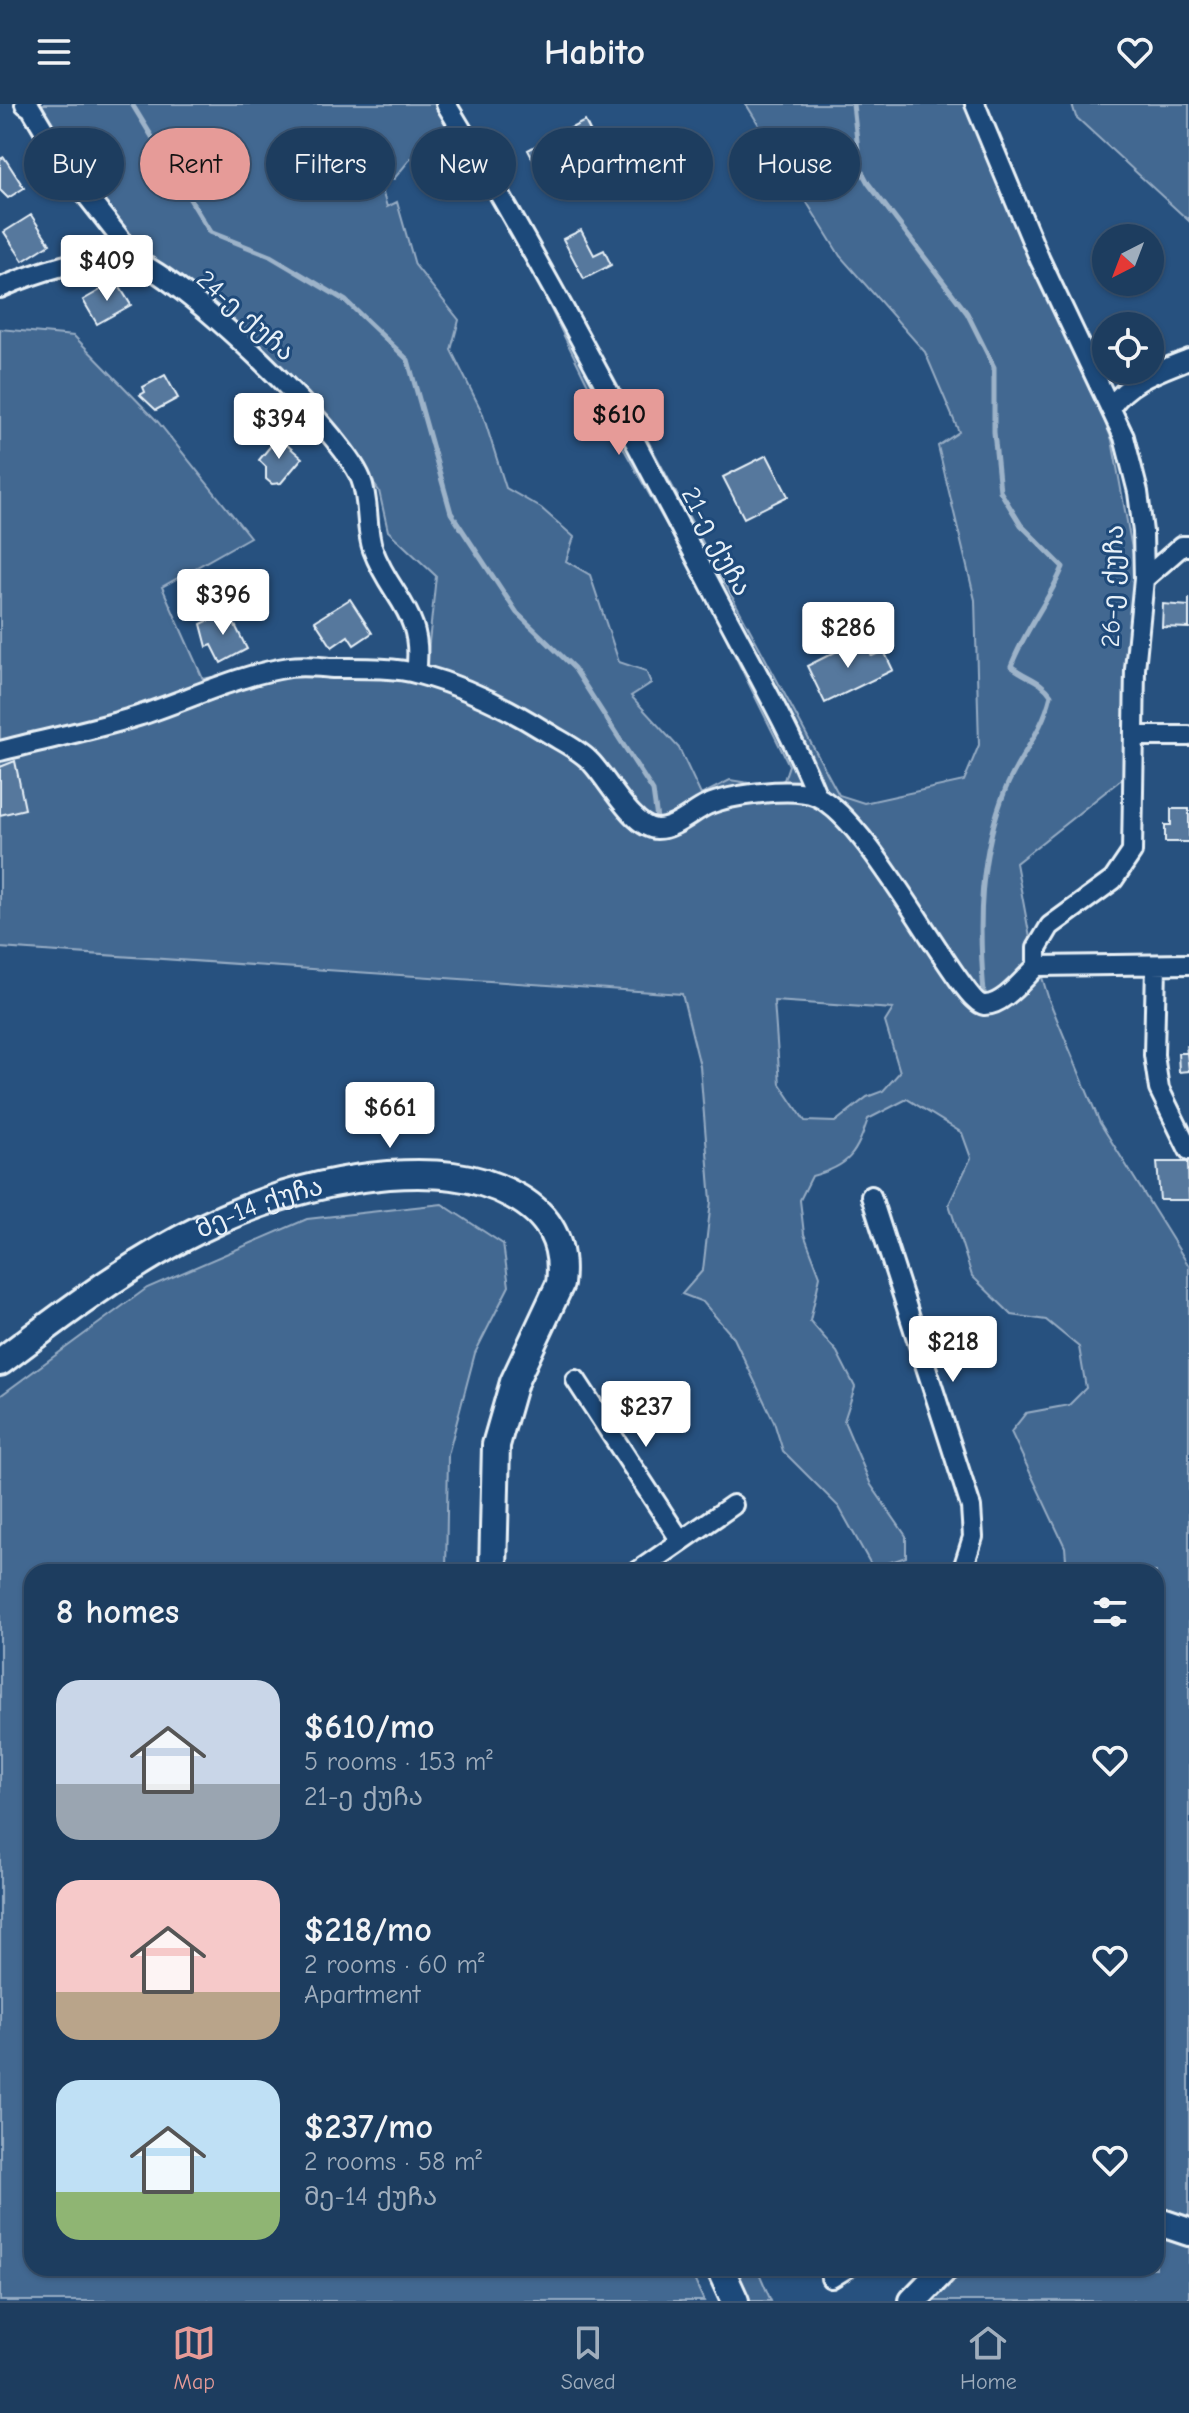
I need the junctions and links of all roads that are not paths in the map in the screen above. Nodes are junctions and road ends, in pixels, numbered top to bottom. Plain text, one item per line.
1 (25, 104) edge
2 (446, 104) edge
3 (975, 104) edge
4 (129, 258) junction
5 (0, 288) edge
6 (1189, 359) edge
7 (1111, 407) junction
8 (1189, 546) edge
9 (1144, 579) junction
10 (416, 673) junction
11 (1134, 736) junction
12 (1189, 736) edge
13 (0, 751) edge
14 (817, 796) junction
15 (1189, 964) edge
16 (1156, 965) junction
17 (1037, 966) junction
18 (1189, 1150) edge
19 (871, 1196) dead end
20 (0, 1362) edge
21 (576, 1380) dead end
22 (733, 1505) dead end
23 (681, 1541) junction
24 (493, 1564) edge
25 (654, 1564) edge
26 (965, 1564) edge
27 (1164, 2224) edge
28 (1189, 2232) edge
29 (724, 2276) edge
30 (937, 2276) edge
31 (735, 2301) edge
32 (913, 2301) edge

1 - 4 street
2 - 14 street, 21-ე ქუჩა
3 - 7 street, 26-ე ქუჩა
4 - 5 street
4 - 10 street, 24-ე ქუჩა
6 - 7 street
7 - 9 street, 26-ე ქუჩა
8 - 9 street
9 - 11 street, 26-ე ქუჩა
10 - 13 street
10 - 14 street
11 - 12 street
11 - 17 street, 26-ე ქუჩა
14 - 17 street
15 - 16 street
16 - 17 street
16 - 18 street
19 - 26 street
20 - 24 street, მე-14 ქუჩა
21 - 23 street
22 - 23 street
23 - 25 street
27 - 28 street
29 - 31 street
30 - 32 street

